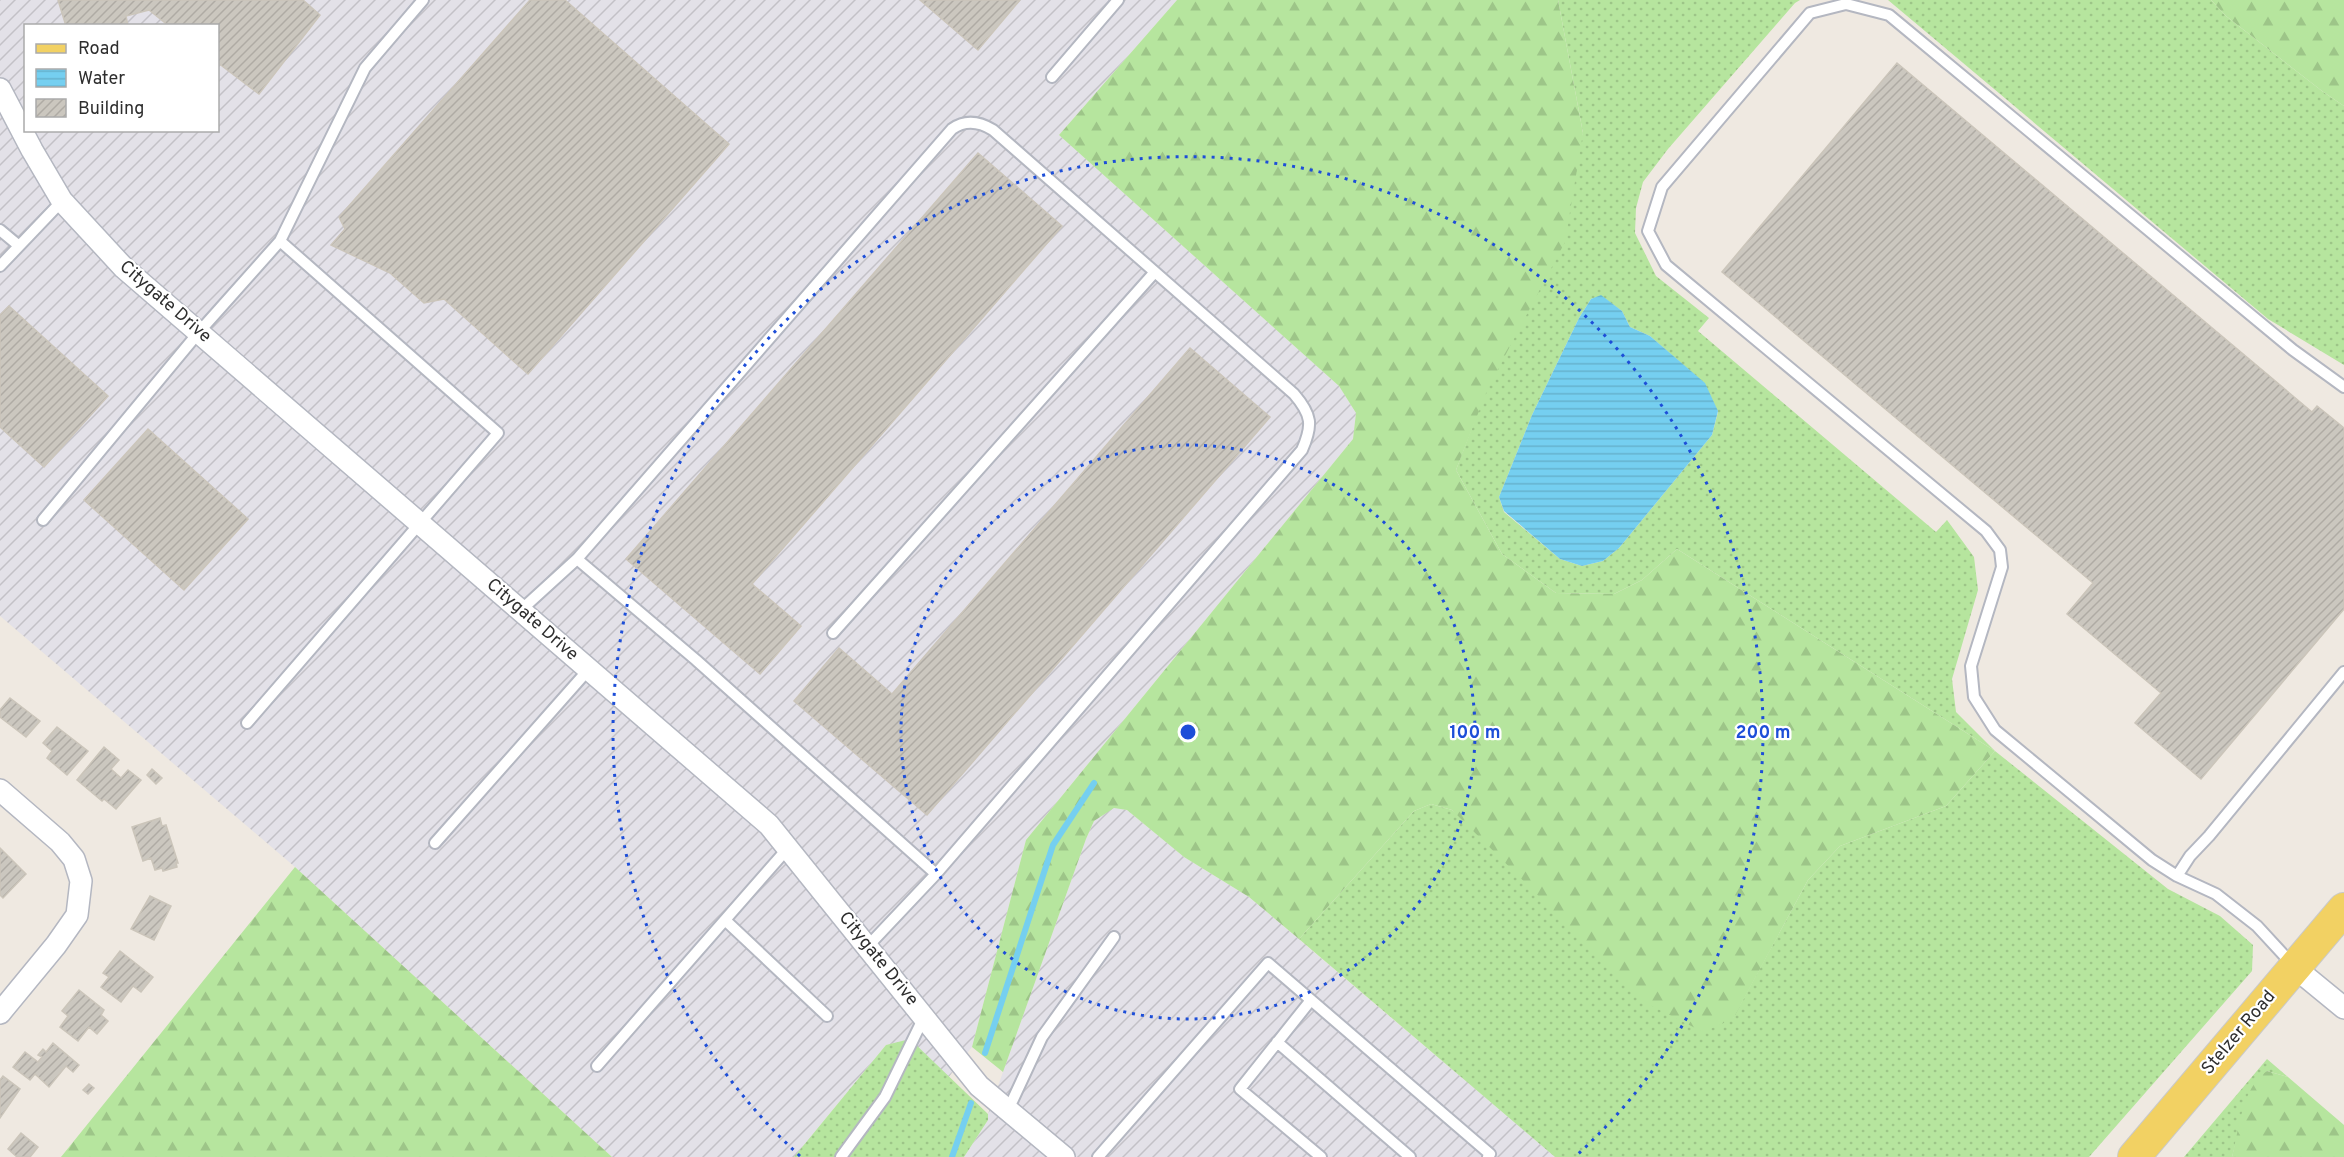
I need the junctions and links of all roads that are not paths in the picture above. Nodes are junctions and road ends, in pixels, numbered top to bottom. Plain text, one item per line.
1 (423, 0) edge
2 (1118, 0) edge
3 (1052, 77) dead end
4 (0, 89) edge
5 (62, 201) junction
6 (0, 230) edge
7 (280, 241) junction
8 (18, 245) junction
9 (0, 266) edge
10 (1154, 273) junction
11 (199, 332) junction
12 (2344, 387) edge
13 (43, 520) dead end
14 (421, 523) junction
15 (577, 559) junction
16 (521, 610) junction
17 (833, 633) dead end
18 (589, 669) junction
19 (2344, 672) edge
20 (247, 723) dead end
21 (0, 790) edge
22 (435, 843) dead end
23 (788, 848) junction
24 (936, 874) junction
25 (2177, 876) junction
26 (2344, 909) edge
27 (725, 920) junction
28 (1114, 937) dead end
29 (868, 946) junction
30 (2294, 967) junction
31 (1311, 1000) junction
32 (2344, 1008) edge
33 (0, 1013) edge
34 (827, 1016) dead end
35 (924, 1017) junction
36 (1276, 1042) junction
37 (597, 1066) dead end
38 (1008, 1110) junction
39 (1491, 1156) edge
40 (841, 1157) edge
41 (1064, 1157) edge
42 (1098, 1157) edge
43 (1321, 1157) edge
44 (1410, 1157) edge
45 (2134, 1157) edge

1 - 7 lane
2 - 3 lane
4 - 5 street, Citygate Drive
5 - 8 lane
5 - 11 street, Citygate Drive
6 - 8 lane
7 - 11 lane
7 - 14 lane
8 - 9 lane
10 - 15 lane
10 - 17 lane
10 - 24 lane
11 - 13 lane
11 - 14 street, Citygate Drive
12 - 25 lane
14 - 16 street, Citygate Drive
14 - 20 lane
15 - 16 lane
15 - 24 lane
16 - 18 street, Citygate Drive
18 - 22 lane
18 - 23 street, Citygate Drive
19 - 25 lane
21 - 33 street
23 - 27 lane
23 - 29 street, Citygate Drive
24 - 29 lane
25 - 30 lane
26 - 30 main road, Stelzer Road
27 - 34 lane
27 - 37 lane
28 - 38 lane
29 - 35 street, Citygate Drive
30 - 32 street
30 - 45 main road, Stelzer Road
31 - 36 lane
31 - 39 lane
31 - 42 lane
35 - 38 street, Citygate Drive
35 - 40 lane
36 - 43 lane
36 - 44 lane
38 - 41 street, Citygate Drive

